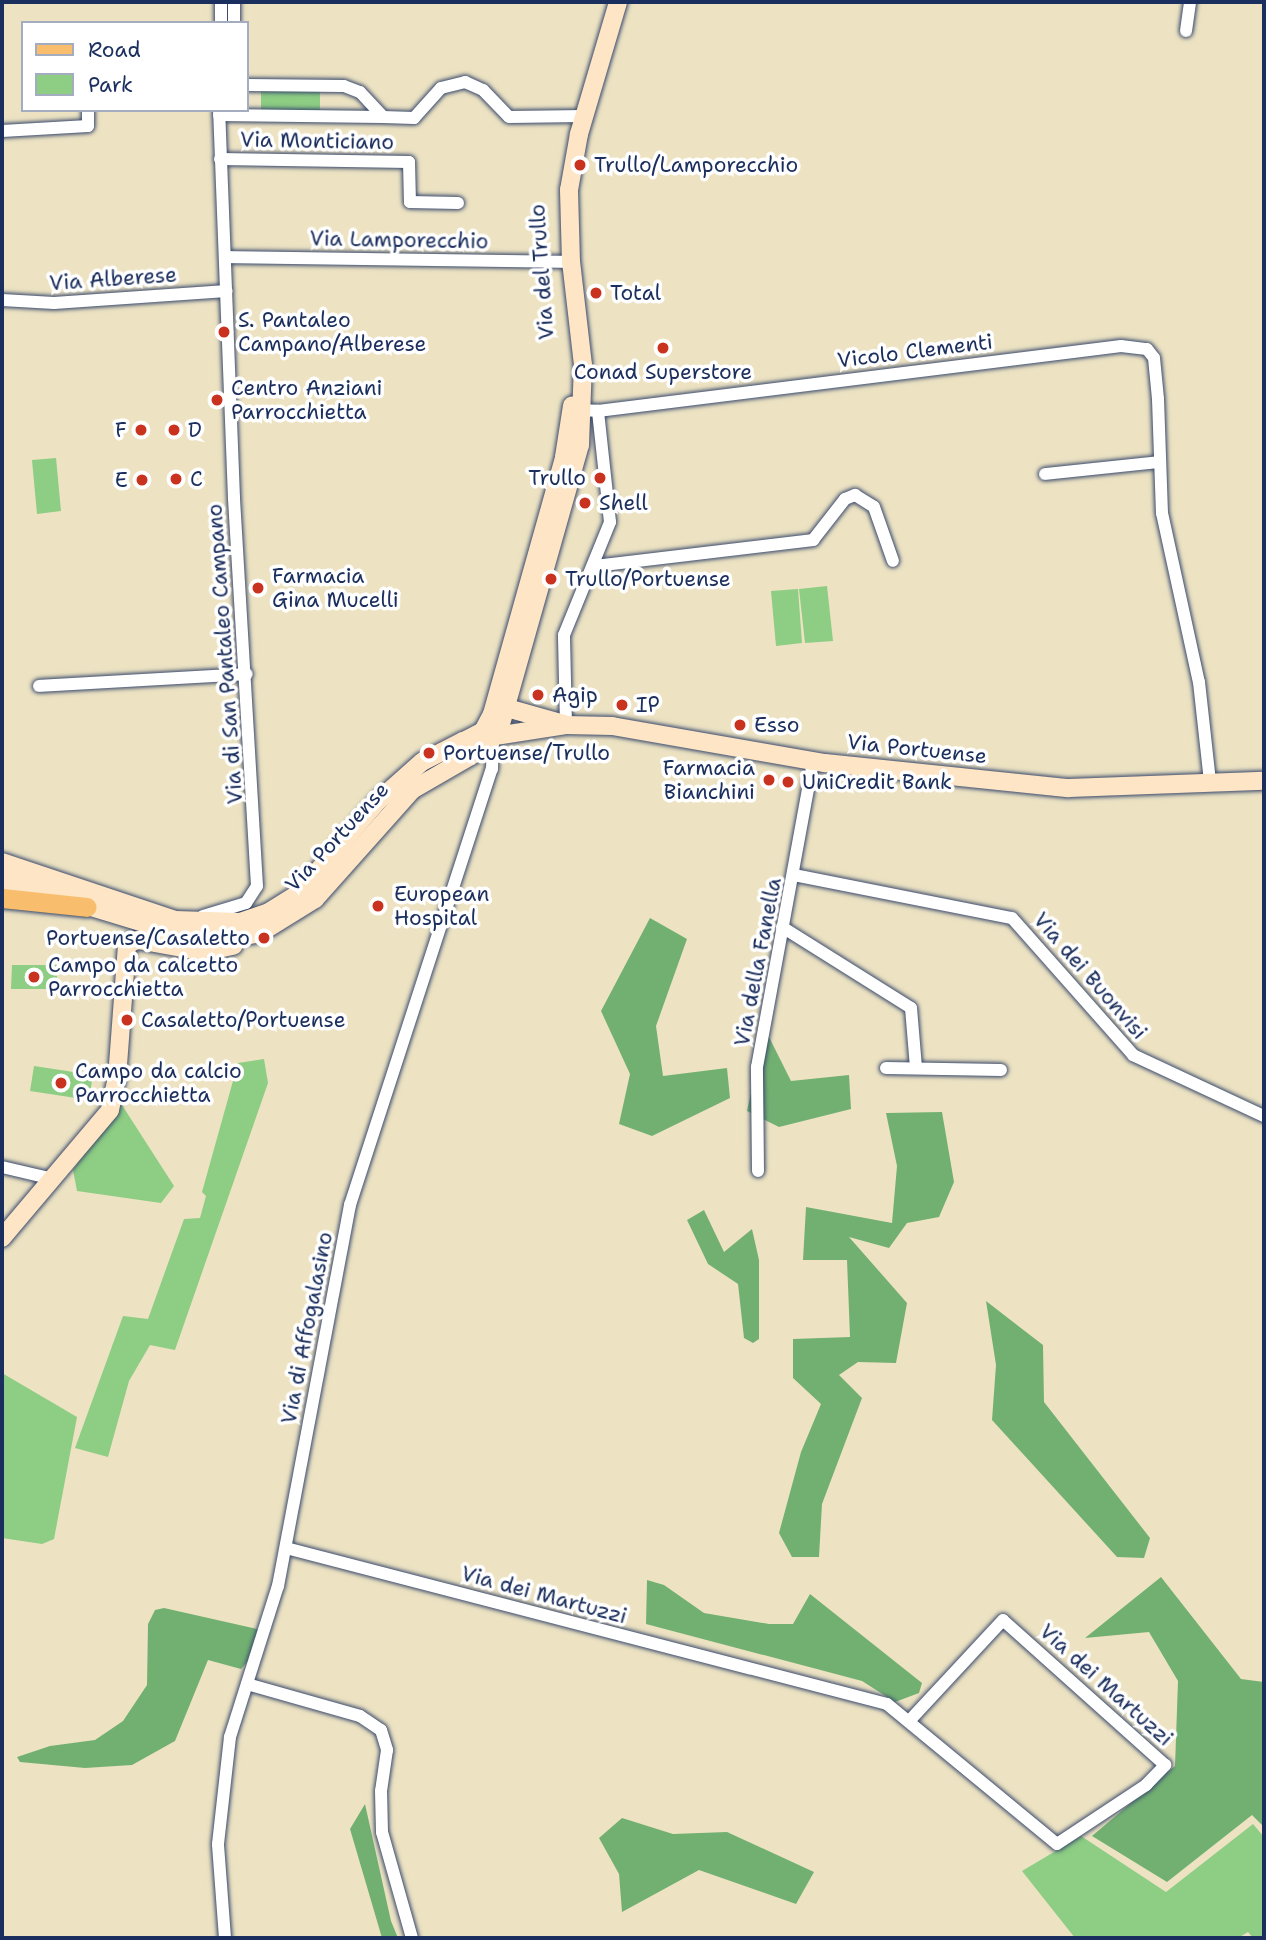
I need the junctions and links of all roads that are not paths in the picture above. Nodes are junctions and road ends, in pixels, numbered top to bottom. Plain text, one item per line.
1 (221, 2) edge
2 (234, 2) edge
3 (607, 2) edge
4 (618, 2) edge
5 (1190, 2) edge
6 (221, 21) edge
7 (234, 21) edge
8 (1186, 31) dead end
9 (248, 85) edge
10 (88, 112) edge
11 (219, 113) edge
12 (579, 116) junction
13 (383, 117) junction
14 (2, 131) edge
15 (220, 159) junction
16 (458, 203) dead end
17 (226, 257) junction
18 (565, 262) junction
19 (227, 291) junction
20 (2, 300) edge
21 (584, 410) junction
22 (602, 442) junction
23 (580, 445) junction
24 (1159, 463) junction
25 (1045, 474) dead end
26 (547, 542) junction
27 (892, 561) dead end
28 (595, 566) junction
29 (247, 674) junction
30 (39, 686) dead end
31 (500, 711) junction
32 (566, 725) junction
33 (493, 738) junction
34 (463, 741) junction
35 (813, 761) junction
36 (1210, 780) junction
37 (1264, 781) edge
38 (2, 868) edge
39 (794, 875) junction
40 (2, 898) edge
41 (87, 907) junction
42 (175, 920) junction
43 (782, 927) junction
44 (260, 933) junction
45 (886, 1068) dead end
46 (916, 1068) junction
47 (1001, 1070) dead end
48 (1264, 1116) edge
49 (2, 1167) edge
50 (758, 1171) dead end
51 (53, 1179) junction
52 (2, 1238) edge
53 (286, 1548) junction
54 (247, 1684) junction
55 (910, 1720) junction
56 (226, 1938) edge
57 (412, 1938) edge

1 - 6 street
2 - 7 street
3 - 12 main road, Via del Trullo
4 - 12 main road, Via del Trullo
5 - 8 street
9 - 13 street
10 - 14 street
11 - 13 street, Via di San Pantaleo Campano
11 - 15 street, Via di San Pantaleo Campano
12 - 13 street, Via di San Pantaleo Campano
12 - 18 main road, Via del Trullo
15 - 16 street, Via Monticiano
15 - 17 street, Via di San Pantaleo Campano
17 - 18 street, Via Lamporecchio
17 - 19 street, Via di San Pantaleo Campano
18 - 21 main road, Via del Trullo
19 - 20 street, Via Alberese
19 - 29 street, Via di San Pantaleo Campano
21 - 22 street, Via del Trullo
21 - 23 main road, Via del Trullo
21 - 24 street, Vicolo Clementi
21 - 26 main road, Via del Trullo
22 - 23 street
22 - 28 street, Via del Trullo
23 - 26 main road, Via del Trullo
24 - 25 street
24 - 36 street, Vicolo Clementi
26 - 31 main road, Via del Trullo
27 - 28 street
28 - 32 street, Via del Trullo
29 - 30 street
29 - 42 street, Via di San Pantaleo Campano
31 - 32 main road, Via Portuense
31 - 33 main road, Via del Trullo
31 - 34 main road, Via del Trullo
32 - 33 main road, Via Portuense
32 - 35 main road, Via Portuense
33 - 34 main road, Via Portuense
33 - 44 main road, Via Portuense
33 - 53 street, Via di Affogalasino
34 - 42 main road, Via Portuense
35 - 36 main road, Via Portuense
35 - 39 street, Via della Fanella
36 - 37 main road, Via Portuense
38 - 41 main road, Via Portuense
38 - 42 main road, Via Portuense
39 - 43 street, Via della Fanella
39 - 48 street, Via dei Buonvisi
40 - 41 main road
41 - 44 main road, Via Portuense
43 - 46 street
43 - 50 street, Via della Fanella
44 - 51 main road
45 - 46 street
46 - 47 street
49 - 51 street
51 - 52 main road
53 - 54 street, Via di Affogalasino
53 - 55 street, Via dei Martuzzi
54 - 56 street, Via di Affogalasino
54 - 57 street
55 - 55 street, Via dei Martuzzi

